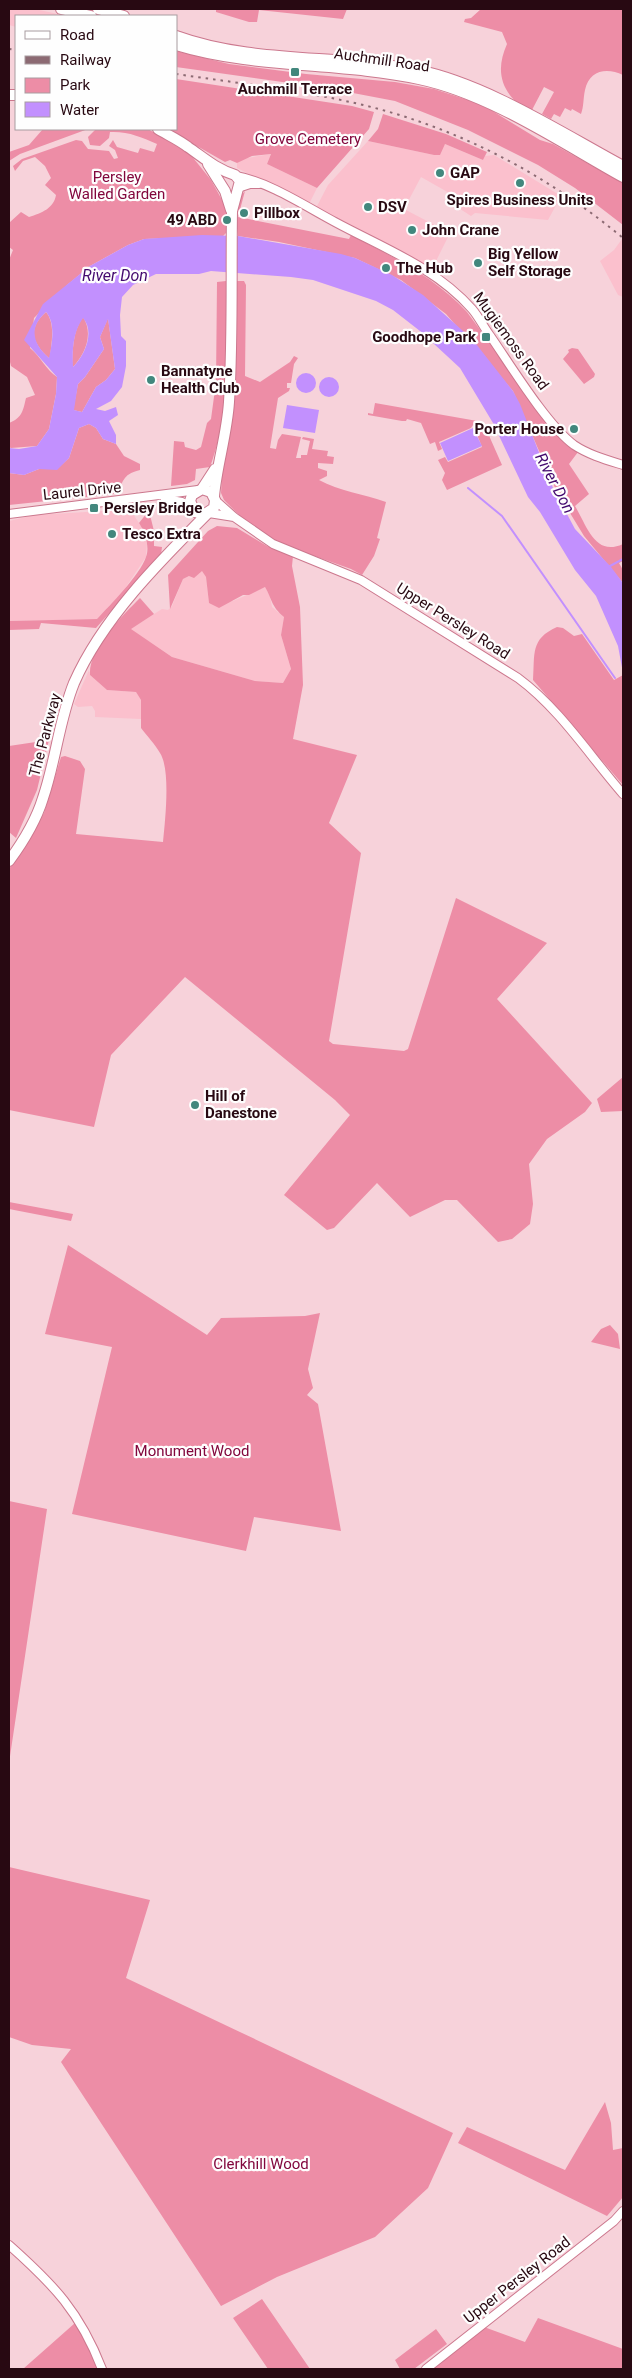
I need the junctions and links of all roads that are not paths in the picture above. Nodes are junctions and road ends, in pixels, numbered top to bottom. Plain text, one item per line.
1 (61, 9) edge
2 (98, 9) edge
3 (115, 13) edge
4 (87, 15) edge
5 (178, 36) edge
6 (178, 45) edge
7 (160, 130) edge
8 (207, 163) junction
9 (623, 166) edge
10 (232, 175) junction
11 (623, 177) edge
12 (261, 184) junction
13 (223, 188) junction
14 (237, 189) junction
15 (232, 214) junction
16 (623, 465) edge
17 (217, 466) junction
18 (200, 490) junction
19 (158, 497) junction
20 (215, 498) junction
21 (192, 508) junction
22 (209, 513) junction
23 (9, 514) edge
24 (234, 517) junction
25 (172, 551) junction
26 (623, 794) edge
27 (9, 861) edge
28 (623, 2211) edge
29 (9, 2244) edge
30 (102, 2369) edge
31 (426, 2369) edge

1 - 4 main road
2 - 3 main road
5 - 9 main road, Auchmill Road
6 - 11 main road, Auchmill Road
7 - 8 main road
8 - 10 main road
8 - 13 main road
10 - 12 street, Mugiemoss Road
10 - 13 main road
10 - 14 main road
12 - 14 street
12 - 16 street, Mugiemoss Road
13 - 14 main road
13 - 15 main road
14 - 15 main road
15 - 17 main road
17 - 18 main road
17 - 20 main road
18 - 19 street, Laurel Drive
18 - 20 main road
18 - 21 main road
19 - 21 street, Laurel Drive
19 - 23 street, Laurel Drive
20 - 22 main road
20 - 24 street, Upper Persley Road
21 - 22 main road
21 - 25 main road
22 - 24 street, Upper Persley Road
22 - 25 main road
24 - 26 street, Upper Persley Road
25 - 27 main road, The Parkway
28 - 31 street, Upper Persley Road
29 - 30 street

